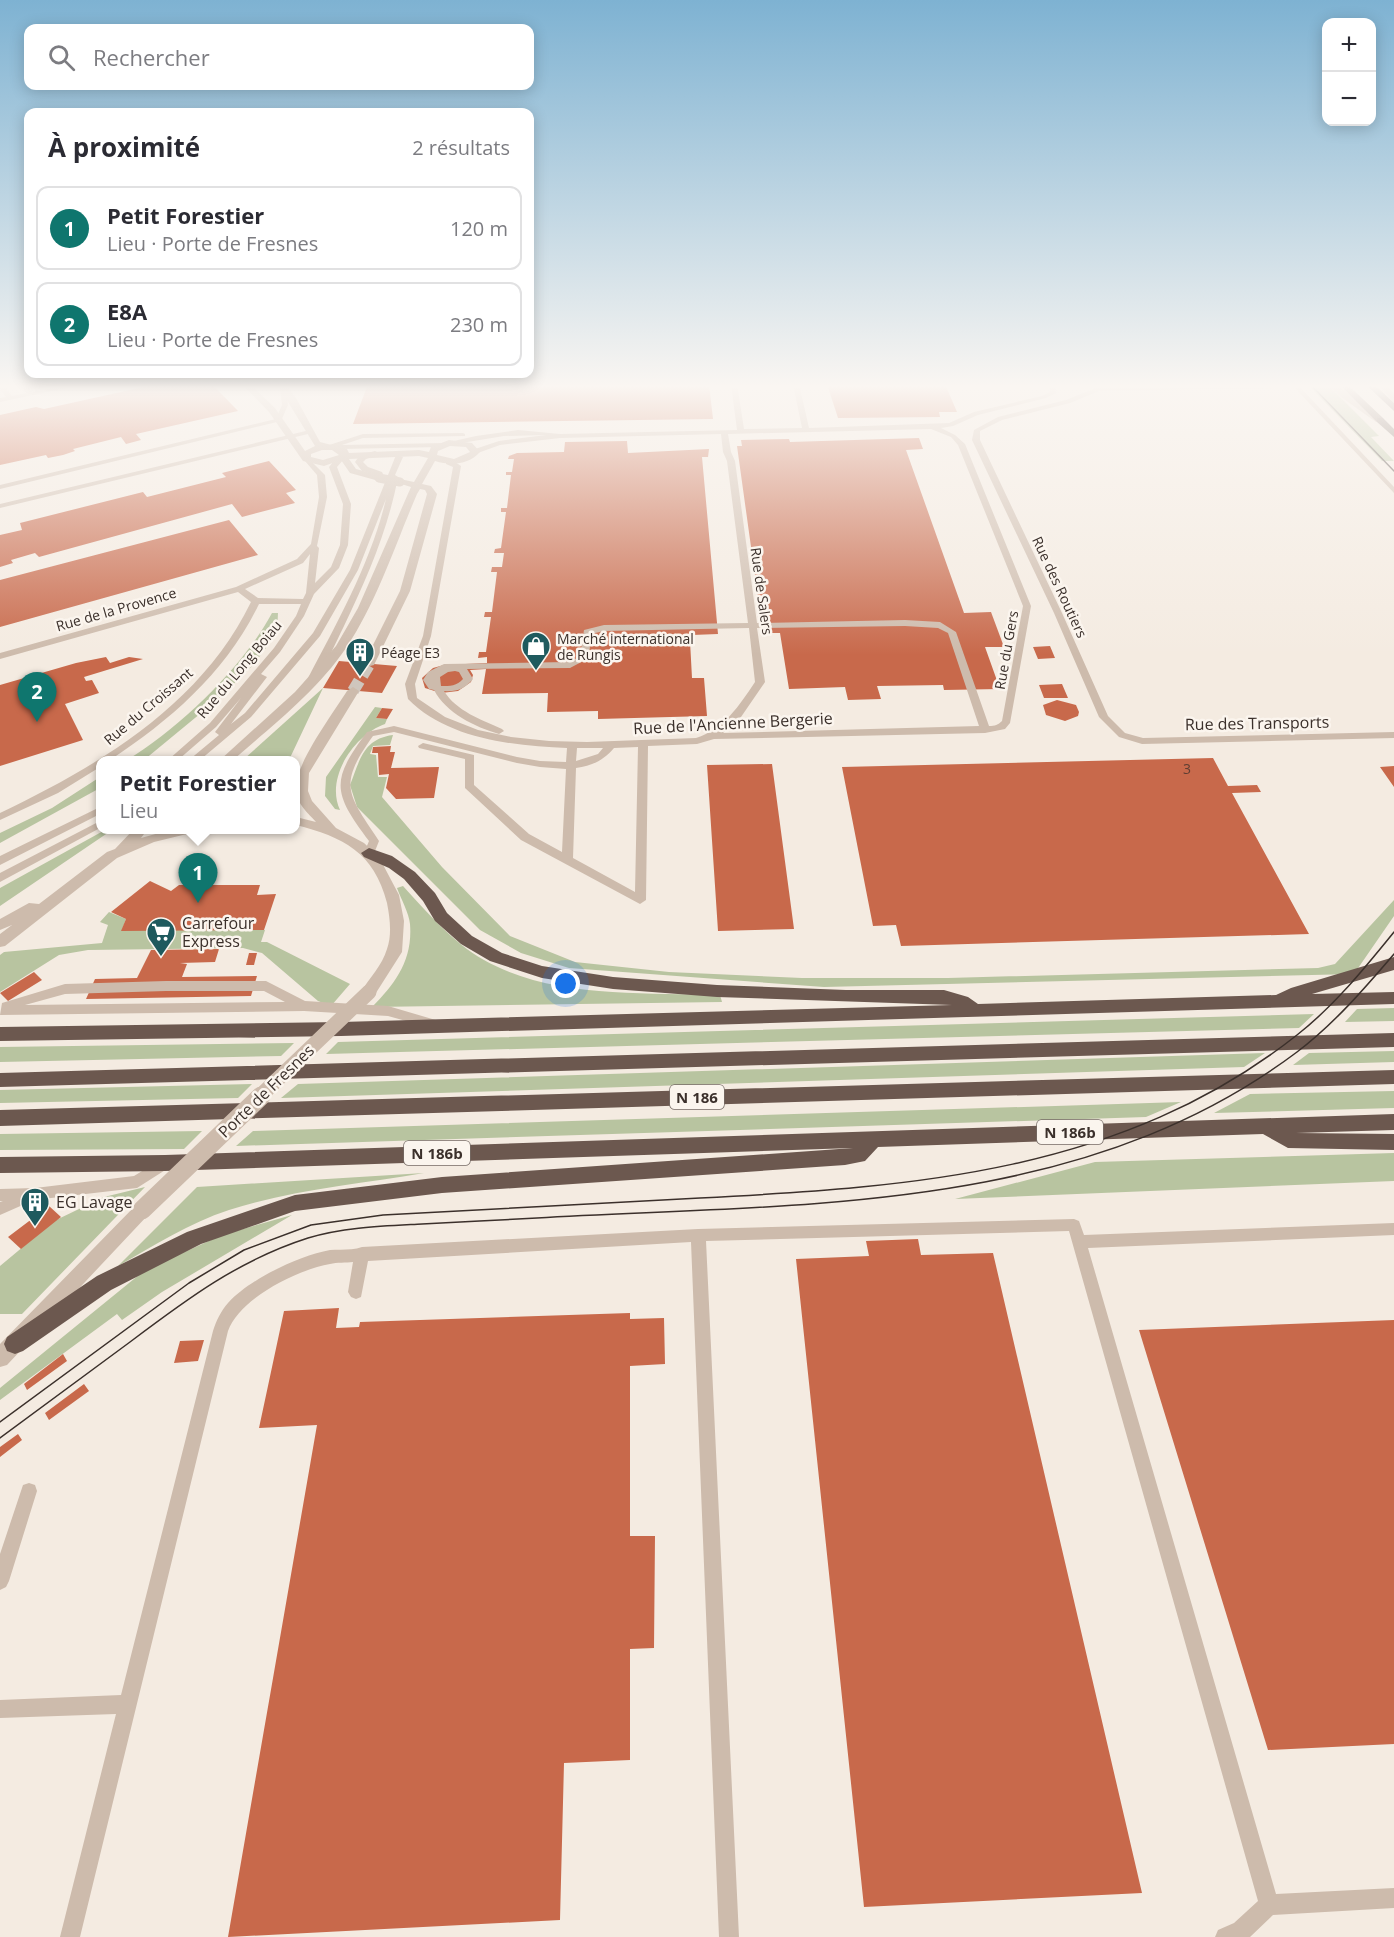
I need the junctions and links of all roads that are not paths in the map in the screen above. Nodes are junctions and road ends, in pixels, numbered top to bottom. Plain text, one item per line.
1 (52, 474) edge
2 (131, 474) edge
3 (320, 474) edge
4 (336, 474) edge
5 (371, 474) edge
6 (376, 474) edge
7 (391, 474) edge
8 (394, 474) edge
9 (416, 474) edge
10 (456, 474) edge
11 (733, 474) edge
12 (974, 474) edge
13 (992, 474) edge
14 (1378, 474) edge
15 (379, 476) junction
16 (407, 483) junction
17 (0, 487) edge
18 (1394, 491) edge
19 (0, 506) edge
20 (315, 544) junction
21 (239, 589) junction
22 (308, 597) junction
23 (256, 601) junction
24 (277, 650) junction
25 (0, 656) edge
26 (369, 663) tunnel mouth
27 (312, 680) junction
28 (353, 691) tunnel mouth
29 (1002, 727) joint
30 (985, 730) junction
31 (1122, 735) joint
32 (1394, 735) edge
33 (713, 736) junction
34 (525, 741) junction
35 (613, 743) junction
36 (643, 743) junction
37 (572, 744) junction
38 (423, 746) dead end
39 (109, 756) edge
40 (178, 756) edge
41 (197, 756) edge
42 (198, 756) edge
43 (231, 756) edge
44 (96, 765) edge
45 (571, 765) junction
46 (96, 812) edge
47 (0, 817) edge
48 (300, 822) edge
49 (96, 826) edge
50 (334, 832) junction
51 (136, 834) edge
52 (170, 834) edge
53 (369, 853) junction
54 (112, 855) junction
55 (567, 860) junction
56 (0, 861) edge
57 (0, 878) edge
58 (76, 884) junction
59 (0, 925) edge
60 (0, 942) edge
61 (1394, 963) edge
62 (1394, 998) edge
63 (1268, 1002) junction
64 (304, 1006) junction
65 (0, 1009) edge
66 (975, 1011) junction
67 (436, 1025) junction
68 (0, 1034) edge
69 (1394, 1040) edge
70 (1394, 1077) edge
71 (0, 1080) edge
72 (0, 1118) edge
73 (1394, 1122) edge
74 (1265, 1126) junction
75 (874, 1139) junction
76 (1394, 1142) edge
77 (165, 1162) junction
78 (0, 1165) edge
79 (34, 1194) junction
80 (0, 1195) edge
81 (0, 1209) edge
82 (1394, 1229) edge
83 (698, 1235) junction
84 (1079, 1242) junction
85 (362, 1254) junction
86 (356, 1292) dead end
87 (15, 1344) junction
88 (0, 1358) edge
89 (29, 1491) dead end
90 (0, 1581) edge
91 (128, 1704) junction
92 (0, 1709) edge
93 (1394, 1898) edge
94 (1269, 1905) junction
95 (70, 1937) edge
96 (729, 1937) edge
97 (1225, 1937) edge

1 - 17 lane
2 - 19 lane
3 - 20 lane
4 - 22 lane, Rue du Long Boiau
5 - 15 street
6 - 15 lane
7 - 42 lane
8 - 27 lane
9 - 16 street
10 - 34 lane, Rue de l'Ancienne Bergerie
11 - 33 lane, Rue de Salers
12 - 29 lane, Rue du Gers
13 - 31 lane, Rue des Routiers
14 - 18 lane
15 - 16 street, bridge
16 - 26 street
16 - 27 street
20 - 21 lane
20 - 22 lane
21 - 23 lane
21 - 25 lane, Rue de la Provence
22 - 23 lane
22 - 24 lane, Rue du Long Boiau
23 - 39 lane, Rue du Croissant
24 - 40 lane, Rue du Long Boiau
24 - 41 lane
27 - 43 street
28 - 50 street
29 - 30 lane, Rue de l'Ancienne Bergerie
30 - 33 lane, Rue de l'Ancienne Bergerie
30 - 34 lane
31 - 32 lane, Rue des Transports
33 - 36 lane, Rue de l'Ancienne Bergerie
34 - 37 lane, Rue de l'Ancienne Bergerie
35 - 36 lane, Rue de l'Ancienne Bergerie
35 - 37 lane, Rue de l'Ancienne Bergerie
35 - 45 lane
36 - 55 lane
37 - 45 lane
38 - 55 lane
44 - 47 lane, Rue du Croissant
45 - 53 lane
45 - 55 lane
46 - 56 lane
48 - 50 street
49 - 57 lane
50 - 53 street
51 - 54 street
52 - 54 street
53 - 66 highway
53 - 87 street, Porte de Fresnes, bridge
54 - 58 street
58 - 59 street
58 - 60 street
61 - 63 highway
62 - 63 highway
63 - 66 highway
64 - 65 lane
64 - 65 lane
64 - 67 lane
66 - 67 highway
67 - 68 highway
69 - 71 highway, N 186
70 - 72 highway, N 186
73 - 74 highway, N 186b
74 - 75 highway, N 186b
74 - 76 highway
75 - 77 highway, N 186b
75 - 87 highway
77 - 78 highway, N 186b
77 - 79 lane
79 - 80 lane
79 - 81 lane
82 - 84 lane
83 - 84 lane
83 - 85 lane
83 - 96 lane
84 - 94 lane
85 - 86 lane
85 - 91 lane
87 - 88 street, Porte de Fresnes
89 - 90 lane
91 - 92 lane
91 - 95 lane
93 - 94 lane
94 - 97 lane

